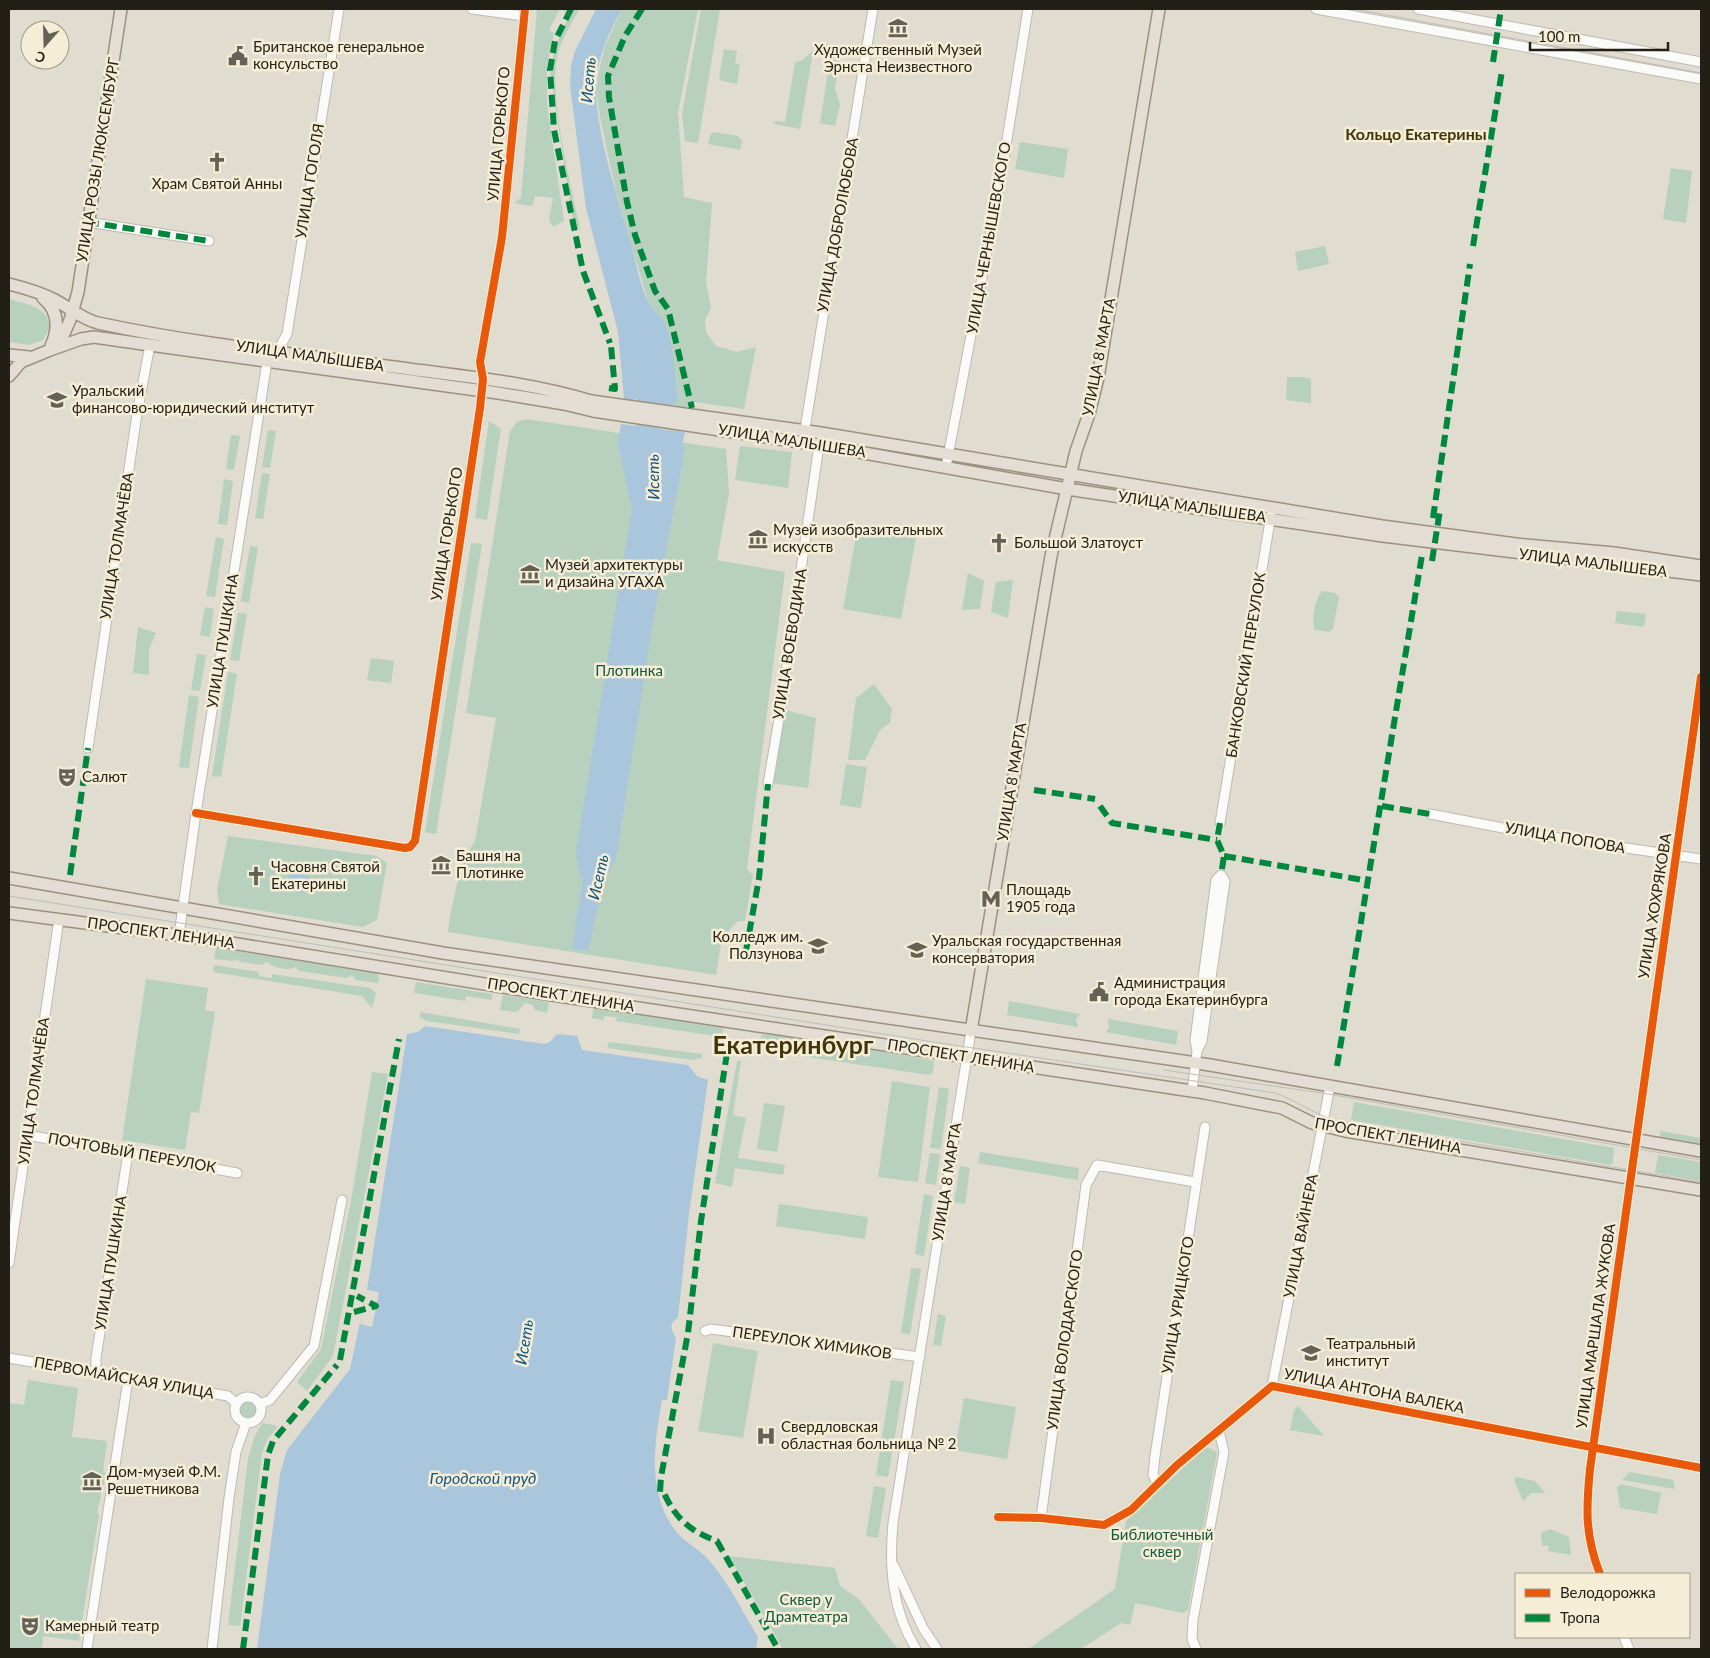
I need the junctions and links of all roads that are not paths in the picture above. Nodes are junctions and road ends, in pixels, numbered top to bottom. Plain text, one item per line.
1 (121, 9) edge
2 (339, 9) edge
3 (472, 9) edge
4 (873, 9) edge
5 (1028, 9) edge
6 (1159, 9) edge
7 (1316, 9) edge
8 (1418, 9) edge
9 (525, 13) edge
10 (1701, 62) edge
11 (1701, 79) edge
12 (87, 222) junction
13 (209, 241) dead end
14 (9, 284) edge
15 (34, 290) junction
16 (73, 311) junction
17 (150, 344) junction
18 (255, 349) junction
19 (50, 350) junction
20 (277, 352) junction
21 (9, 355) edge
22 (29, 357) junction
23 (268, 362) junction
24 (9, 376) edge
25 (483, 379) junction
26 (482, 391) junction
27 (618, 410) junction
28 (803, 436) junction
29 (820, 445) junction
30 (948, 455) junction
31 (946, 467) junction
32 (1070, 474) junction
33 (1067, 489) junction
34 (1272, 513) junction
35 (1701, 566) edge
36 (1701, 575) edge
37 (1701, 677) edge
38 (88, 748) dead end
39 (768, 784) dead end
40 (196, 813) junction
41 (1430, 814) dead end
42 (1220, 823) dead end
43 (1676, 855) junction
44 (1701, 859) edge
45 (9, 878) edge
46 (183, 908) junction
47 (9, 913) edge
48 (59, 919) junction
49 (180, 935) junction
50 (971, 1031) junction
51 (1197, 1051) junction
52 (967, 1057) junction
53 (1196, 1063) junction
54 (1330, 1086) junction
55 (1192, 1091) junction
56 (1323, 1126) junction
57 (1205, 1127) dead end
58 (27, 1135) junction
59 (1635, 1140) junction
60 (1701, 1151) edge
61 (128, 1153) junction
62 (237, 1173) dead end
63 (1629, 1179) junction
64 (1195, 1182) junction
65 (1701, 1190) edge
66 (342, 1200) dead end
67 (9, 1262) edge
68 (705, 1331) dead end
69 (920, 1357) junction
70 (9, 1358) edge
71 (96, 1374) junction
72 (128, 1380) junction
73 (1272, 1386) junction
74 (237, 1404) junction
75 (260, 1404) junction
76 (246, 1423) junction
77 (1218, 1431) junction
78 (1593, 1448) junction
79 (1701, 1468) edge
80 (1157, 1483) junction
81 (998, 1517) dead end
82 (1041, 1518) junction
83 (892, 1561) junction
84 (1600, 1573) edge
85 (86, 1649) edge
86 (212, 1649) edge
87 (916, 1649) edge
88 (938, 1649) edge
89 (1196, 1649) edge

1 - 12 main road, УЛИЦА РОЗЫ ЛЮКСЕМБУРГ
2 - 20 street, УЛИЦА ГОГОЛЯ
3 - 9 street
4 - 28 street, УЛИЦА ДОБРОЛЮБОВА
5 - 30 street, УЛИЦА ЧЕРНЫШЕВСКОГО
6 - 32 main road, УЛИЦА 8 МАРТА
7 - 11 street
8 - 10 street
9 - 25 street, УЛИЦА ГОРЬКОГО
12 - 13 street
12 - 16 main road, УЛИЦА РОЗЫ ЛЮКСЕМБУРГ
14 - 15 main road, УЛИЦА МАЛЫШЕВА
15 - 16 main road, УЛИЦА МАЛЫШЕВА
15 - 19 main road
16 - 18 main road, УЛИЦА МАЛЫШЕВА
16 - 19 main road, УЛИЦА РОЗЫ ЛЮКСЕМБУРГ
17 - 19 main road, УЛИЦА МАЛЫШЕВА
17 - 23 main road, УЛИЦА МАЛЫШЕВА
17 - 38 street, УЛИЦА ТОЛМАЧЁВА
18 - 20 main road, УЛИЦА МАЛЫШЕВА
18 - 23 street
19 - 22 main road, УЛИЦА МАЛЫШЕВА
20 - 23 street
20 - 25 main road, УЛИЦА МАЛЫШЕВА
21 - 22 main road
22 - 24 main road
23 - 26 main road, УЛИЦА МАЛЫШЕВА
23 - 40 street, УЛИЦА ПУШКИНА
25 - 26 street, УЛИЦА ГОРЬКОГО
25 - 27 main road, УЛИЦА МАЛЫШЕВА
26 - 27 main road
26 - 40 street, УЛИЦА ГОРЬКОГО
27 - 28 main road, УЛИЦА МАЛЫШЕВА
28 - 29 main road, УЛИЦА МАЛЫШЕВА
28 - 30 main road, УЛИЦА МАЛЫШЕВА
29 - 31 main road, УЛИЦА МАЛЫШЕВА
29 - 39 street, УЛИЦА ВОЕВОДИНА
30 - 31 street, УЛИЦА ЧЕРНЫШЕВСКОГО
30 - 32 main road, УЛИЦА МАЛЫШЕВА
31 - 33 main road, УЛИЦА МАЛЫШЕВА
32 - 33 main road, УЛИЦА 8 МАРТА
32 - 34 main road, УЛИЦА МАЛЫШЕВА
33 - 34 main road, УЛИЦА МАЛЫШЕВА
33 - 50 main road, УЛИЦА 8 МАРТА
34 - 35 main road, УЛИЦА МАЛЫШЕВА
34 - 36 main road, УЛИЦА МАЛЫШЕВА
34 - 42 street, БАНКОВСКИЙ ПЕРЕУЛОК
37 - 43 street, УЛИЦА ХОХРЯКОВА
40 - 46 street, УЛИЦА ПУШКИНА
41 - 43 street, УЛИЦА ПОПОВА
43 - 44 street, УЛИЦА ПОПОВА
43 - 59 street, УЛИЦА ХОХРЯКОВА
45 - 46 main road, ПРОСПЕКТ ЛЕНИНА
46 - 49 street, УЛИЦА ПУШКИНА
46 - 50 main road, ПРОСПЕКТ ЛЕНИНА
47 - 48 main road, ПРОСПЕКТ ЛЕНИНА
48 - 49 main road, ПРОСПЕКТ ЛЕНИНА
48 - 58 street, УЛИЦА ТОЛМАЧЁВА
49 - 52 main road, ПРОСПЕКТ ЛЕНИНА
50 - 52 street, УЛИЦА 8 МАРТА
50 - 53 main road, ПРОСПЕКТ ЛЕНИНА
51 - 51 street
51 - 53 street
52 - 55 main road, ПРОСПЕКТ ЛЕНИНА
52 - 69 street, УЛИЦА 8 МАРТА
53 - 54 main road, ПРОСПЕКТ ЛЕНИНА
53 - 55 street
54 - 56 street, УЛИЦА ВАЙНЕРА
54 - 59 main road, ПРОСПЕКТ ЛЕНИНА
55 - 56 main road, ПРОСПЕКТ ЛЕНИНА
56 - 63 main road, ПРОСПЕКТ ЛЕНИНА
56 - 73 street, УЛИЦА ВАЙНЕРА
57 - 64 street, УЛИЦА УРИЦКОГО
58 - 61 street, ПОЧТОВЫЙ ПЕРЕУЛОК
58 - 67 street, УЛИЦА ТОЛМАЧЁВА
59 - 60 main road, ПРОСПЕКТ ЛЕНИНА
59 - 63 street, УЛИЦА МАРШАЛА ЖУКОВА
61 - 62 street, ПОЧТОВЫЙ ПЕРЕУЛОК
61 - 71 street, УЛИЦА ПУШКИНА
63 - 65 main road, ПРОСПЕКТ ЛЕНИНА
63 - 78 street, УЛИЦА МАРШАЛА ЖУКОВА
64 - 80 street, УЛИЦА УРИЦКОГО
64 - 82 street, УЛИЦА ВОЛОДАРСКОГО
66 - 75 street
68 - 69 street, ПЕРЕУЛОК ХИМИКОВ
69 - 83 street, УЛИЦА 8 МАРТА
70 - 71 street, ПЕРВОМАЙСКАЯ УЛИЦА
71 - 72 street, ПЕРВОМАЙСКАЯ УЛИЦА
72 - 74 street, ПЕРВОМАЙСКАЯ УЛИЦА
72 - 85 street
73 - 77 street, УЛИЦА АНТОНА ВАЛЕКА
73 - 78 street, УЛИЦА АНТОНА ВАЛЕКА
74 - 75 street
74 - 76 street
75 - 76 street
76 - 86 street
77 - 80 street, УЛИЦА АНТОНА ВАЛЕКА
77 - 89 street
78 - 79 street, УЛИЦА АНТОНА ВАЛЕКА
78 - 84 street, УЛИЦА МАРШАЛА ЖУКОВА
80 - 82 street, УЛИЦА АНТОНА ВАЛЕКА
81 - 82 street, УЛИЦА АНТОНА ВАЛЕКА
83 - 87 street, УЛИЦА 8 МАРТА
83 - 88 street

